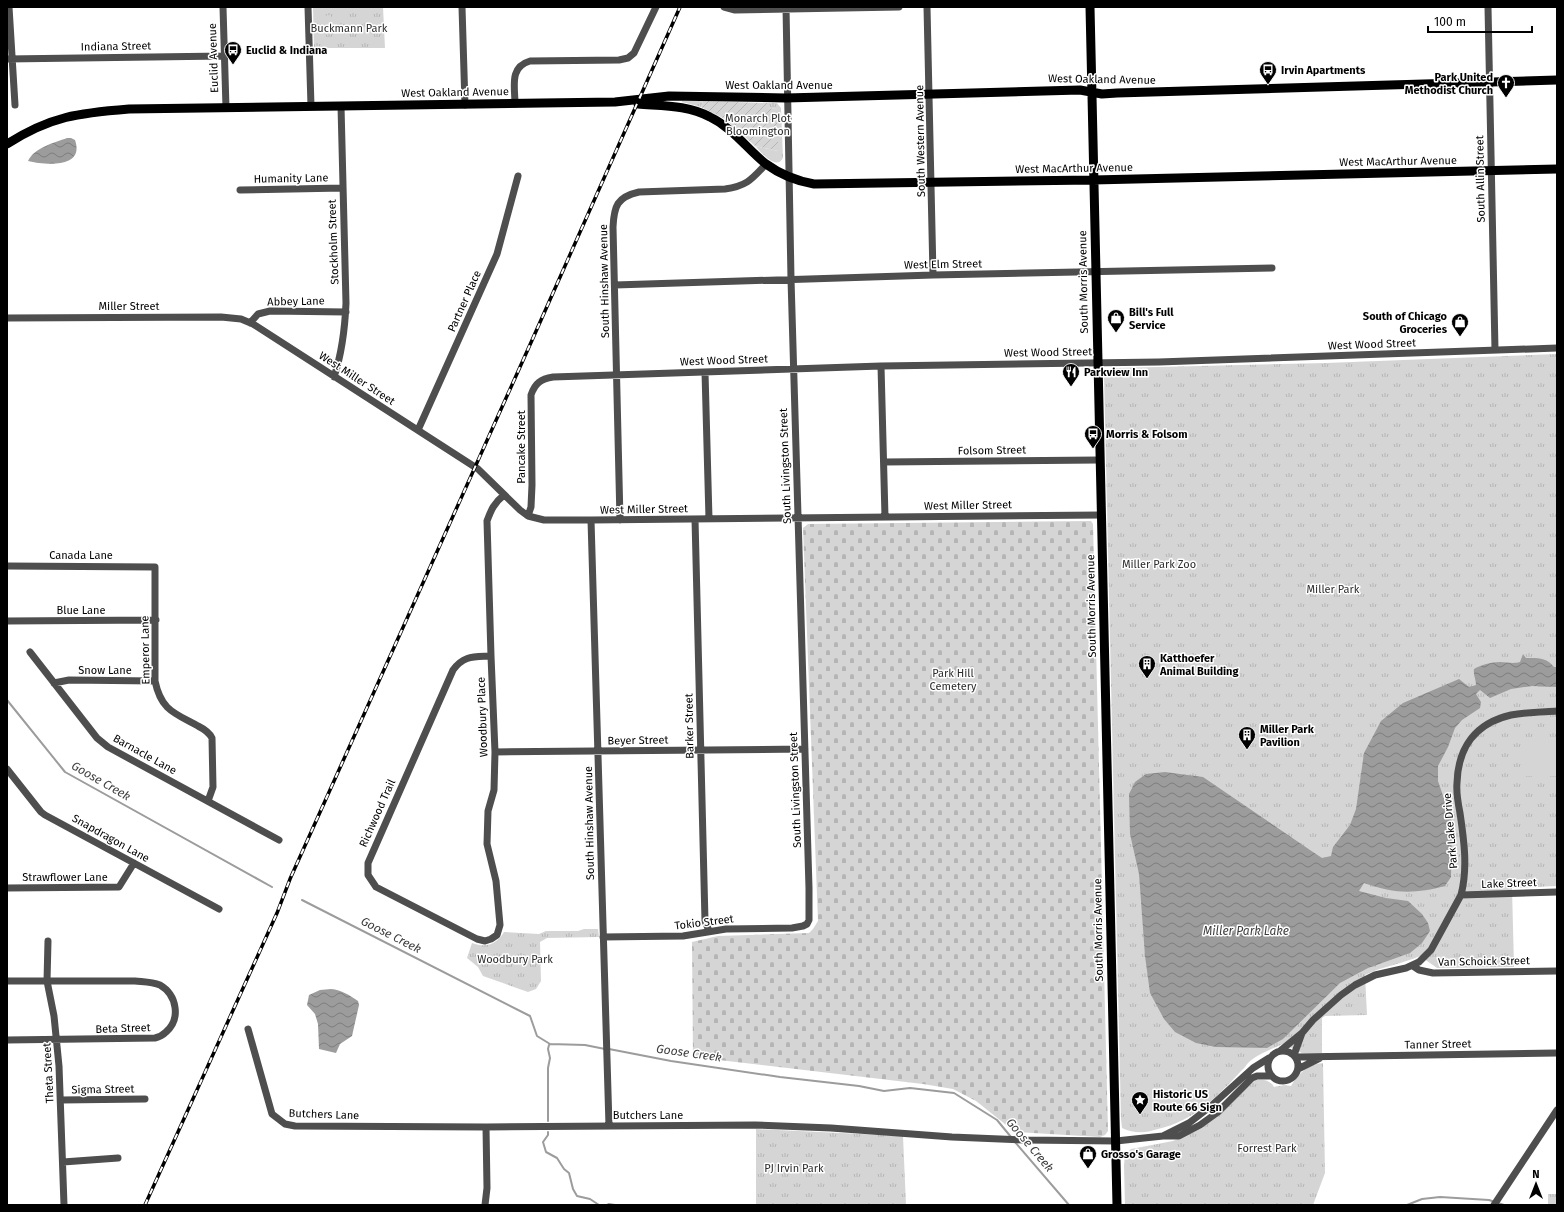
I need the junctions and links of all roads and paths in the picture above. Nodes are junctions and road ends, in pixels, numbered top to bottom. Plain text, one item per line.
1 (9, 7) edge
2 (223, 7) edge
3 (308, 7) edge
4 (462, 7) edge
5 (656, 7) edge
6 (724, 7) edge
7 (899, 7) edge
8 (927, 7) edge
9 (1090, 7) edge
10 (1488, 7) edge
11 (786, 8) edge
12 (224, 56) junction
13 (10, 59) edge
14 (1557, 80) edge
15 (1489, 82) junction
16 (1091, 92) junction
17 (930, 93) junction
18 (786, 98) junction
19 (615, 102) junction
20 (16, 104) dead end
21 (465, 104) junction
22 (515, 104) junction
23 (311, 106) junction
24 (341, 106) junction
25 (226, 108) junction
26 (7, 144) edge
27 (766, 164) junction
28 (1557, 169) edge
29 (1491, 170) junction
30 (518, 176) dead end
31 (788, 177) junction
32 (1093, 180) junction
33 (931, 183) junction
34 (343, 188) junction
35 (240, 190) dead end
36 (1272, 268) dead end
37 (1095, 272) junction
38 (933, 275) junction
39 (791, 279) junction
40 (615, 285) junction
41 (346, 312) junction
42 (7, 318) edge
43 (250, 323) junction
44 (1557, 348) edge
45 (1495, 350) junction
46 (1097, 362) junction
47 (881, 366) junction
48 (794, 369) junction
49 (705, 372) junction
50 (616, 375) junction
51 (334, 377) junction
52 (540, 380) joint
53 (418, 430) junction
54 (1100, 460) junction
55 (884, 462) junction
56 (504, 495) junction
57 (1101, 514) junction
58 (528, 516) junction
59 (885, 517) junction
60 (798, 518) junction
61 (695, 519) junction
62 (709, 519) junction
63 (591, 520) junction
64 (620, 520) junction
65 (7, 566) edge
66 (155, 566) joint
67 (156, 620) junction
68 (7, 621) edge
69 (30, 652) dead end
70 (491, 656) junction
71 (156, 681) junction
72 (54, 683) junction
73 (1557, 711) edge
74 (805, 749) junction
75 (701, 750) junction
76 (599, 751) junction
77 (495, 752) junction
78 (8, 774) edge
79 (208, 801) junction
80 (279, 840) dead end
81 (134, 863) junction
82 (7, 888) edge
83 (1557, 892) edge
84 (1461, 895) junction
85 (219, 909) dead end
86 (807, 924) joint
87 (709, 932) junction
88 (603, 937) junction
89 (491, 939) joint
90 (48, 941) dead end
91 (1413, 966) junction
92 (1557, 971) edge
93 (7, 981) edge
94 (47, 981) junction
95 (248, 1029) dead end
96 (1302, 1033) junction
97 (7, 1040) edge
98 (57, 1040) junction
99 (1280, 1050) junction
100 (1557, 1052) edge
101 (1295, 1056) junction
102 (1269, 1058) junction
103 (1320, 1058) junction
104 (1298, 1069) junction
105 (1272, 1076) junction
106 (145, 1099) dead end
107 (61, 1100) junction
108 (1557, 1110) edge
109 (609, 1126) junction
110 (486, 1127) junction
111 (1163, 1136) junction
112 (1116, 1141) junction
113 (118, 1158) dead end
114 (63, 1162) junction
115 (64, 1205) edge
116 (485, 1205) edge
117 (1117, 1205) edge
118 (1494, 1205) edge

1 - 13 street
2 - 12 street, Euclid Avenue
3 - 23 street
4 - 21 street
5 - 22 street
6 - 11 street
7 - 11 street
8 - 17 street, South Western Avenue
9 - 16 main road, South Morris Avenue
10 - 15 street, South Allin Street
11 - 18 street, South Livingston Street
12 - 13 street, Indiana Street
12 - 25 street, Euclid Avenue
13 - 20 street
14 - 15 main road, West Oakland Avenue
15 - 16 main road, West Oakland Avenue
15 - 29 street, South Allin Street
16 - 17 main road, West Oakland Avenue
16 - 32 main road, South Morris Avenue
17 - 18 main road, West Oakland Avenue
17 - 33 street, South Western Avenue
18 - 19 main road, West Oakland Avenue
18 - 31 street, South Livingston Street
19 - 22 main road, West Oakland Avenue
19 - 27 main road, West MacArthur Avenue
21 - 22 main road, West Oakland Avenue
21 - 24 main road, West Oakland Avenue
23 - 24 main road, West Oakland Avenue
23 - 25 main road, West Oakland Avenue
24 - 34 street, Stockholm Street
25 - 26 main road, West Oakland Avenue
27 - 31 main road, West MacArthur Avenue
27 - 40 street, South Hinshaw Avenue
28 - 29 main road, West MacArthur Avenue
29 - 32 main road, West MacArthur Avenue
29 - 45 street, South Allin Street
30 - 53 street, Partner Place
31 - 33 main road, West MacArthur Avenue
31 - 39 street, South Livingston Street
32 - 33 main road, West MacArthur Avenue
32 - 37 main road, South Morris Avenue
33 - 38 street, South Western Avenue
34 - 35 street, Humanity Lane
34 - 41 street, Stockholm Street
36 - 37 street, West Elm Street
37 - 38 street, West Elm Street
37 - 46 main road, South Morris Avenue
38 - 39 street, West Elm Street
39 - 40 street, West Elm Street
39 - 48 street, South Livingston Street
40 - 50 street, South Hinshaw Avenue
41 - 43 street, Abbey Lane
41 - 51 street, Stockholm Street
42 - 43 street, Miller Street
43 - 51 street, West Miller Street
44 - 45 street, West Wood Street
45 - 46 street, West Wood Street
46 - 47 street, West Wood Street
46 - 54 main road, South Morris Avenue
47 - 48 street, West Wood Street
47 - 55 street
48 - 49 street, West Wood Street
48 - 60 street, South Livingston Street
49 - 50 street, West Wood Street
49 - 62 street
50 - 52 street, West Wood Street
50 - 64 street, South Hinshaw Avenue
51 - 53 street, West Miller Street
52 - 58 street, Pancake Street
53 - 56 street, West Miller Street
54 - 55 street, Folsom Street
54 - 57 main road, South Morris Avenue
55 - 59 street
56 - 58 street, West Miller Street
56 - 70 street, Woodbury Place
57 - 59 street, West Miller Street
57 - 112 main road, South Morris Avenue
58 - 63 street, West Miller Street
59 - 60 street, West Miller Street
60 - 62 street, West Miller Street
60 - 74 street, South Livingston Street
61 - 62 street, West Miller Street
61 - 64 street, West Miller Street
61 - 75 street, Barker Street
63 - 64 street, West Miller Street
63 - 76 street, South Hinshaw Avenue
65 - 66 street, Canada Lane
66 - 67 street, Emperor Lane
67 - 68 street, Blue Lane
67 - 71 street, Emperor Lane
69 - 72 street, Barnacle Lane
70 - 77 street, Woodbury Place
70 - 89 street, Richwood Trail
71 - 72 street, Snow Lane
71 - 79 street, Emperor Lane
72 - 79 street, Barnacle Lane
73 - 84 street, Park Lake Drive
74 - 75 street, Beyer Street
74 - 86 street, South Livingston Street
75 - 76 street, Beyer Street
75 - 87 street, Barker Street
76 - 77 street, Beyer Street
76 - 88 street, South Hinshaw Avenue
77 - 89 street, Woodbury Place
78 - 81 street, Snapdragon Lane
79 - 80 street, Barnacle Lane
81 - 82 street, Strawflower Lane
81 - 85 street, Snapdragon Lane
83 - 84 street, Lake Street
84 - 91 street, Park Lake Drive
86 - 87 street, Tokio Street
87 - 88 street, Tokio Street
88 - 109 street, South Hinshaw Avenue
90 - 94 street, Theta Street
91 - 92 street, Van Schoick Street
91 - 96 street, Park Lake Drive
93 - 94 street, Beta Street
94 - 98 street, Theta Street
94 - 98 street, Beta Street
95 - 110 street, Butchers Lane
96 - 99 street, Park Lake Drive
96 - 101 street, Park Lake Drive
97 - 98 street, Beta Street
98 - 107 street, Theta Street
99 - 101 street
99 - 102 street
100 - 103 street, Tanner Street
101 - 103 street, Tanner Street
101 - 104 street
102 - 105 street
102 - 111 street
103 - 104 street, Tanner Street
104 - 105 street
105 - 111 street
106 - 107 street, Sigma Street
107 - 114 street, Theta Street
108 - 118 street
109 - 110 street, Butchers Lane
109 - 112 street, Butchers Lane
110 - 116 street
111 - 112 street
112 - 117 main road, South Morris Avenue
113 - 114 street
114 - 115 street, Theta Street

